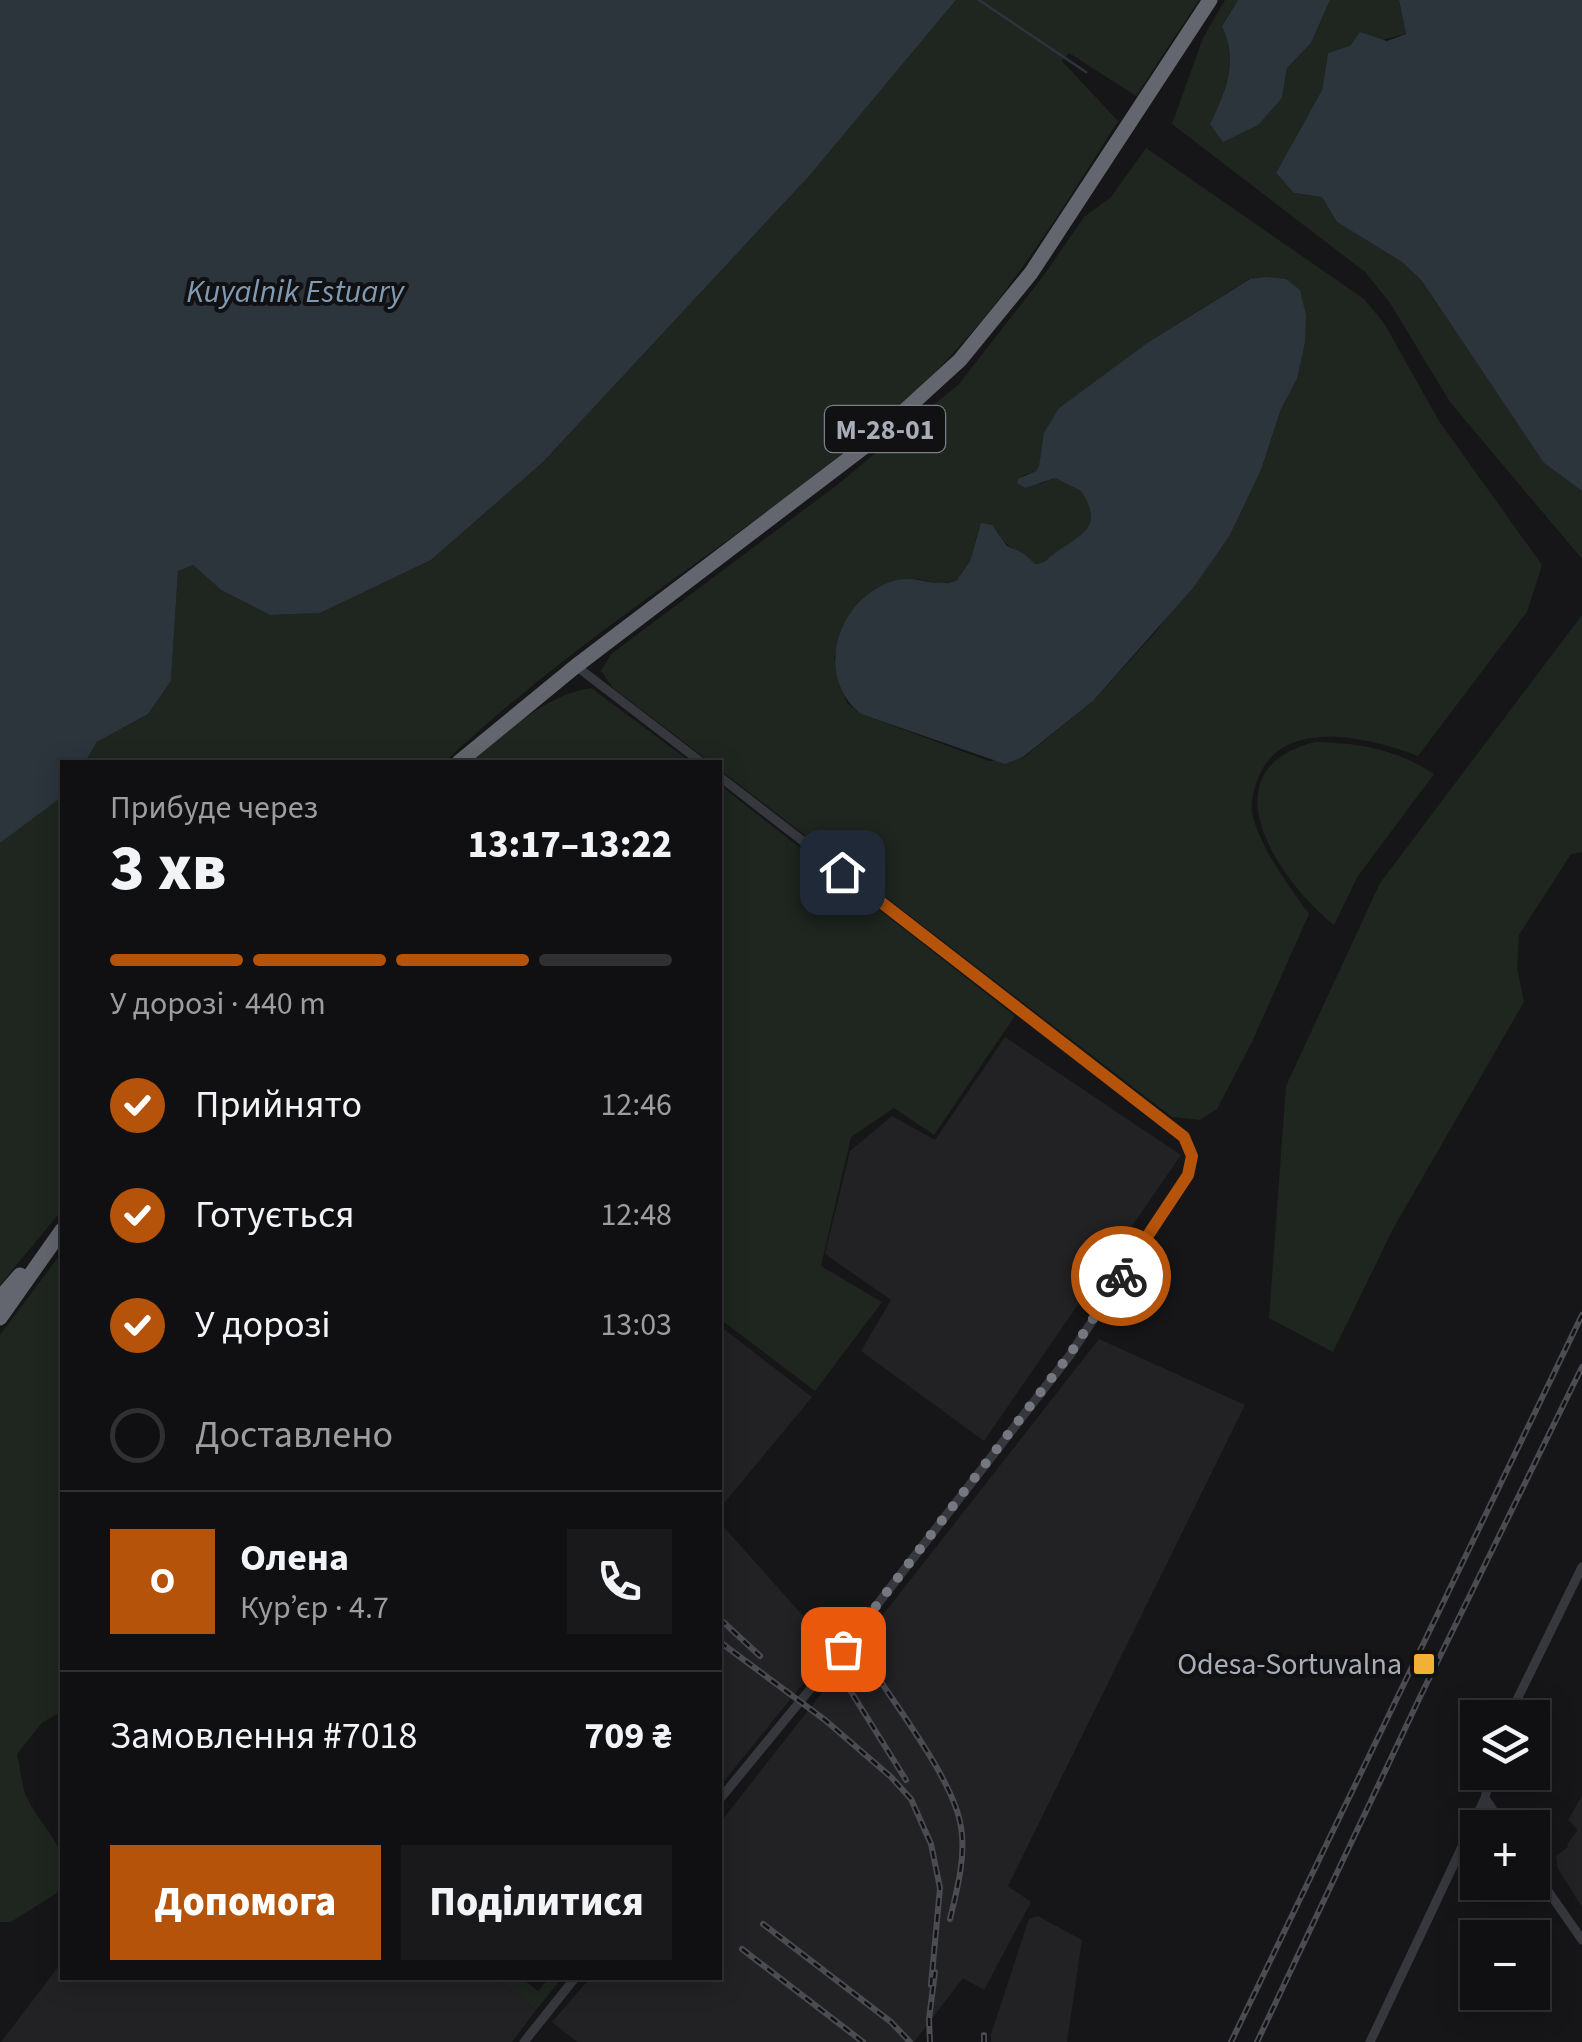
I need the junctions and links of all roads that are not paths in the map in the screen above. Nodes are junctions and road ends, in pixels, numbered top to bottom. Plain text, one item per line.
1 (1210, 0) edge
2 (576, 666) junction
3 (461, 760) edge
4 (698, 760) edge
5 (722, 779) edge
6 (60, 1231) edge
7 (60, 1232) edge
8 (0, 1298) edge
9 (0, 1318) edge
10 (1582, 1567) edge
11 (1579, 1580) edge
12 (1517, 1700) edge
13 (1487, 1790) edge
14 (722, 1797) edge
15 (1485, 1798) junction
16 (1493, 1810) edge
17 (1550, 1894) edge
18 (1582, 1940) edge
19 (573, 1980) edge
20 (524, 2042) edge
21 (1370, 2042) edge

1 - 2 highway, М-28-01
2 - 3 highway, М-28-01
2 - 4 street
5 - 14 street
6 - 8 highway
7 - 9 highway
10 - 11 street
11 - 12 street
13 - 15 street
15 - 16 street
15 - 21 street
17 - 18 street
19 - 20 street

